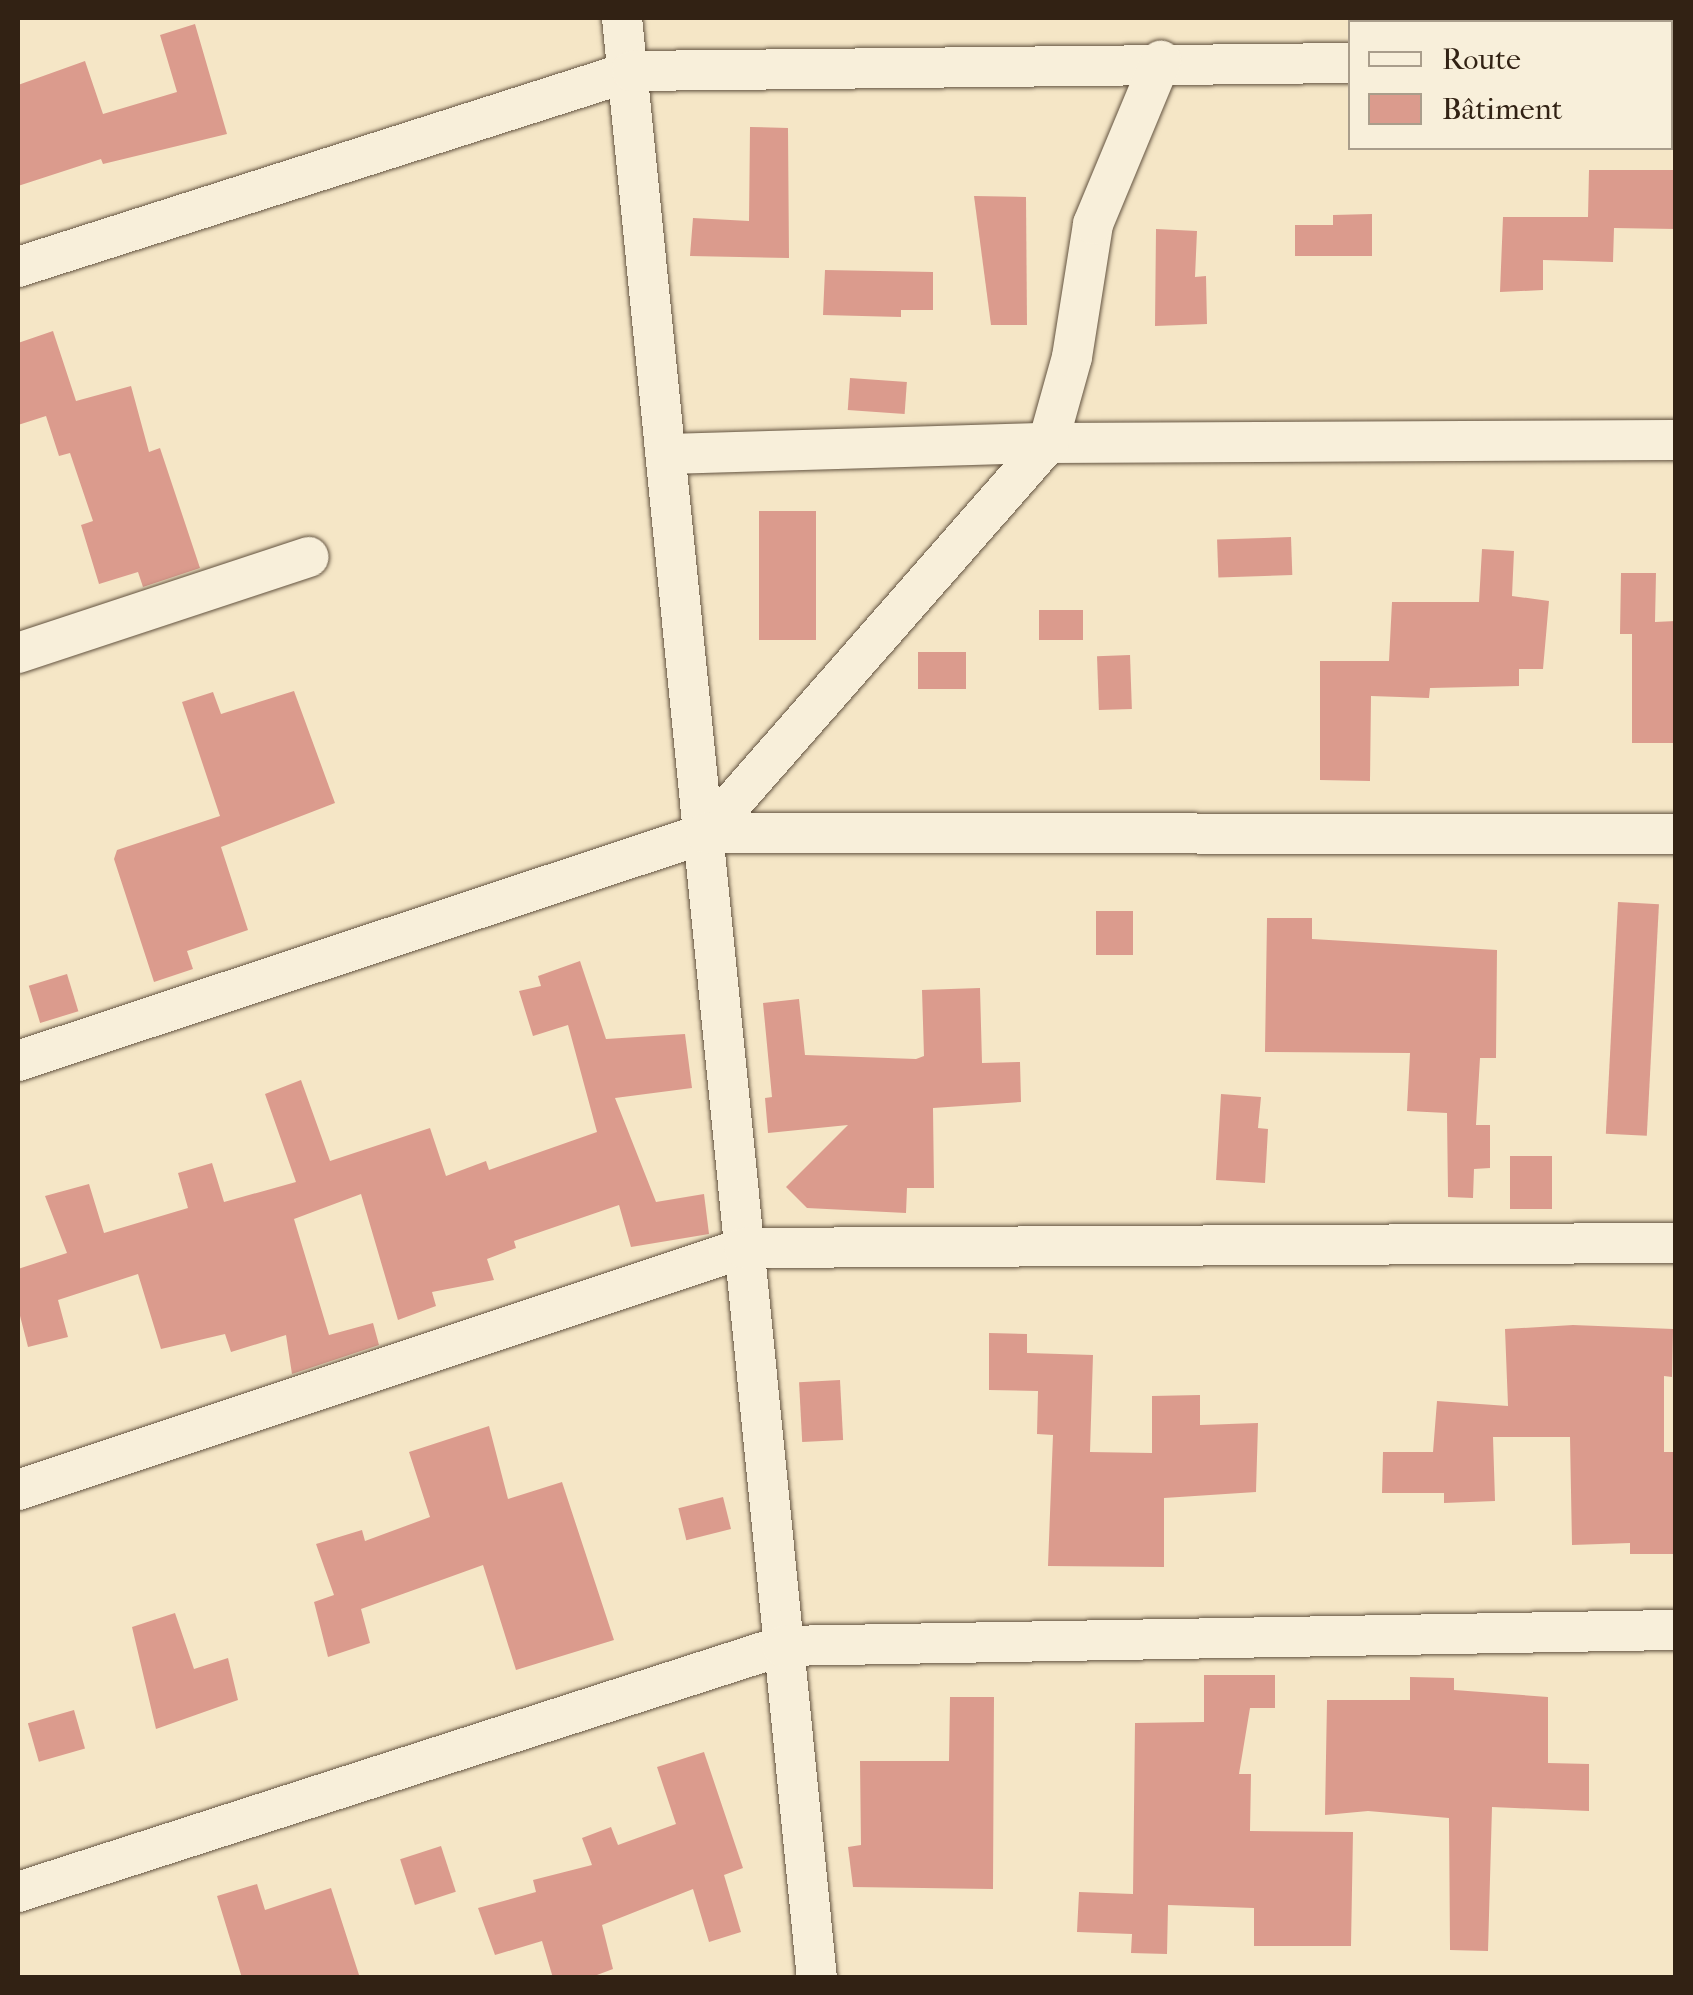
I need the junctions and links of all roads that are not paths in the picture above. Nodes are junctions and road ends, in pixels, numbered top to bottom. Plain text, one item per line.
1 (622, 18) edge
2 (1161, 61) junction
3 (1348, 63) edge
4 (632, 71) junction
5 (18, 268) edge
6 (1676, 440) edge
7 (1048, 443) junction
8 (668, 454) junction
9 (309, 556) dead end
10 (18, 653) edge
11 (706, 833) junction
12 (1676, 834) edge
13 (18, 1060) edge
14 (1676, 1242) edge
15 (744, 1248) junction
16 (18, 1490) edge
17 (1676, 1630) edge
18 (782, 1646) junction
19 (18, 1892) edge
20 (817, 1978) edge

1 - 4 street
2 - 3 street
2 - 4 street
2 - 7 street
4 - 5 street
4 - 8 street
6 - 7 street
7 - 8 street
7 - 11 street
8 - 11 street
9 - 10 street
11 - 12 street
11 - 13 street
11 - 15 street
14 - 15 street
15 - 16 street
15 - 18 street
17 - 18 street
18 - 19 street
18 - 20 street

